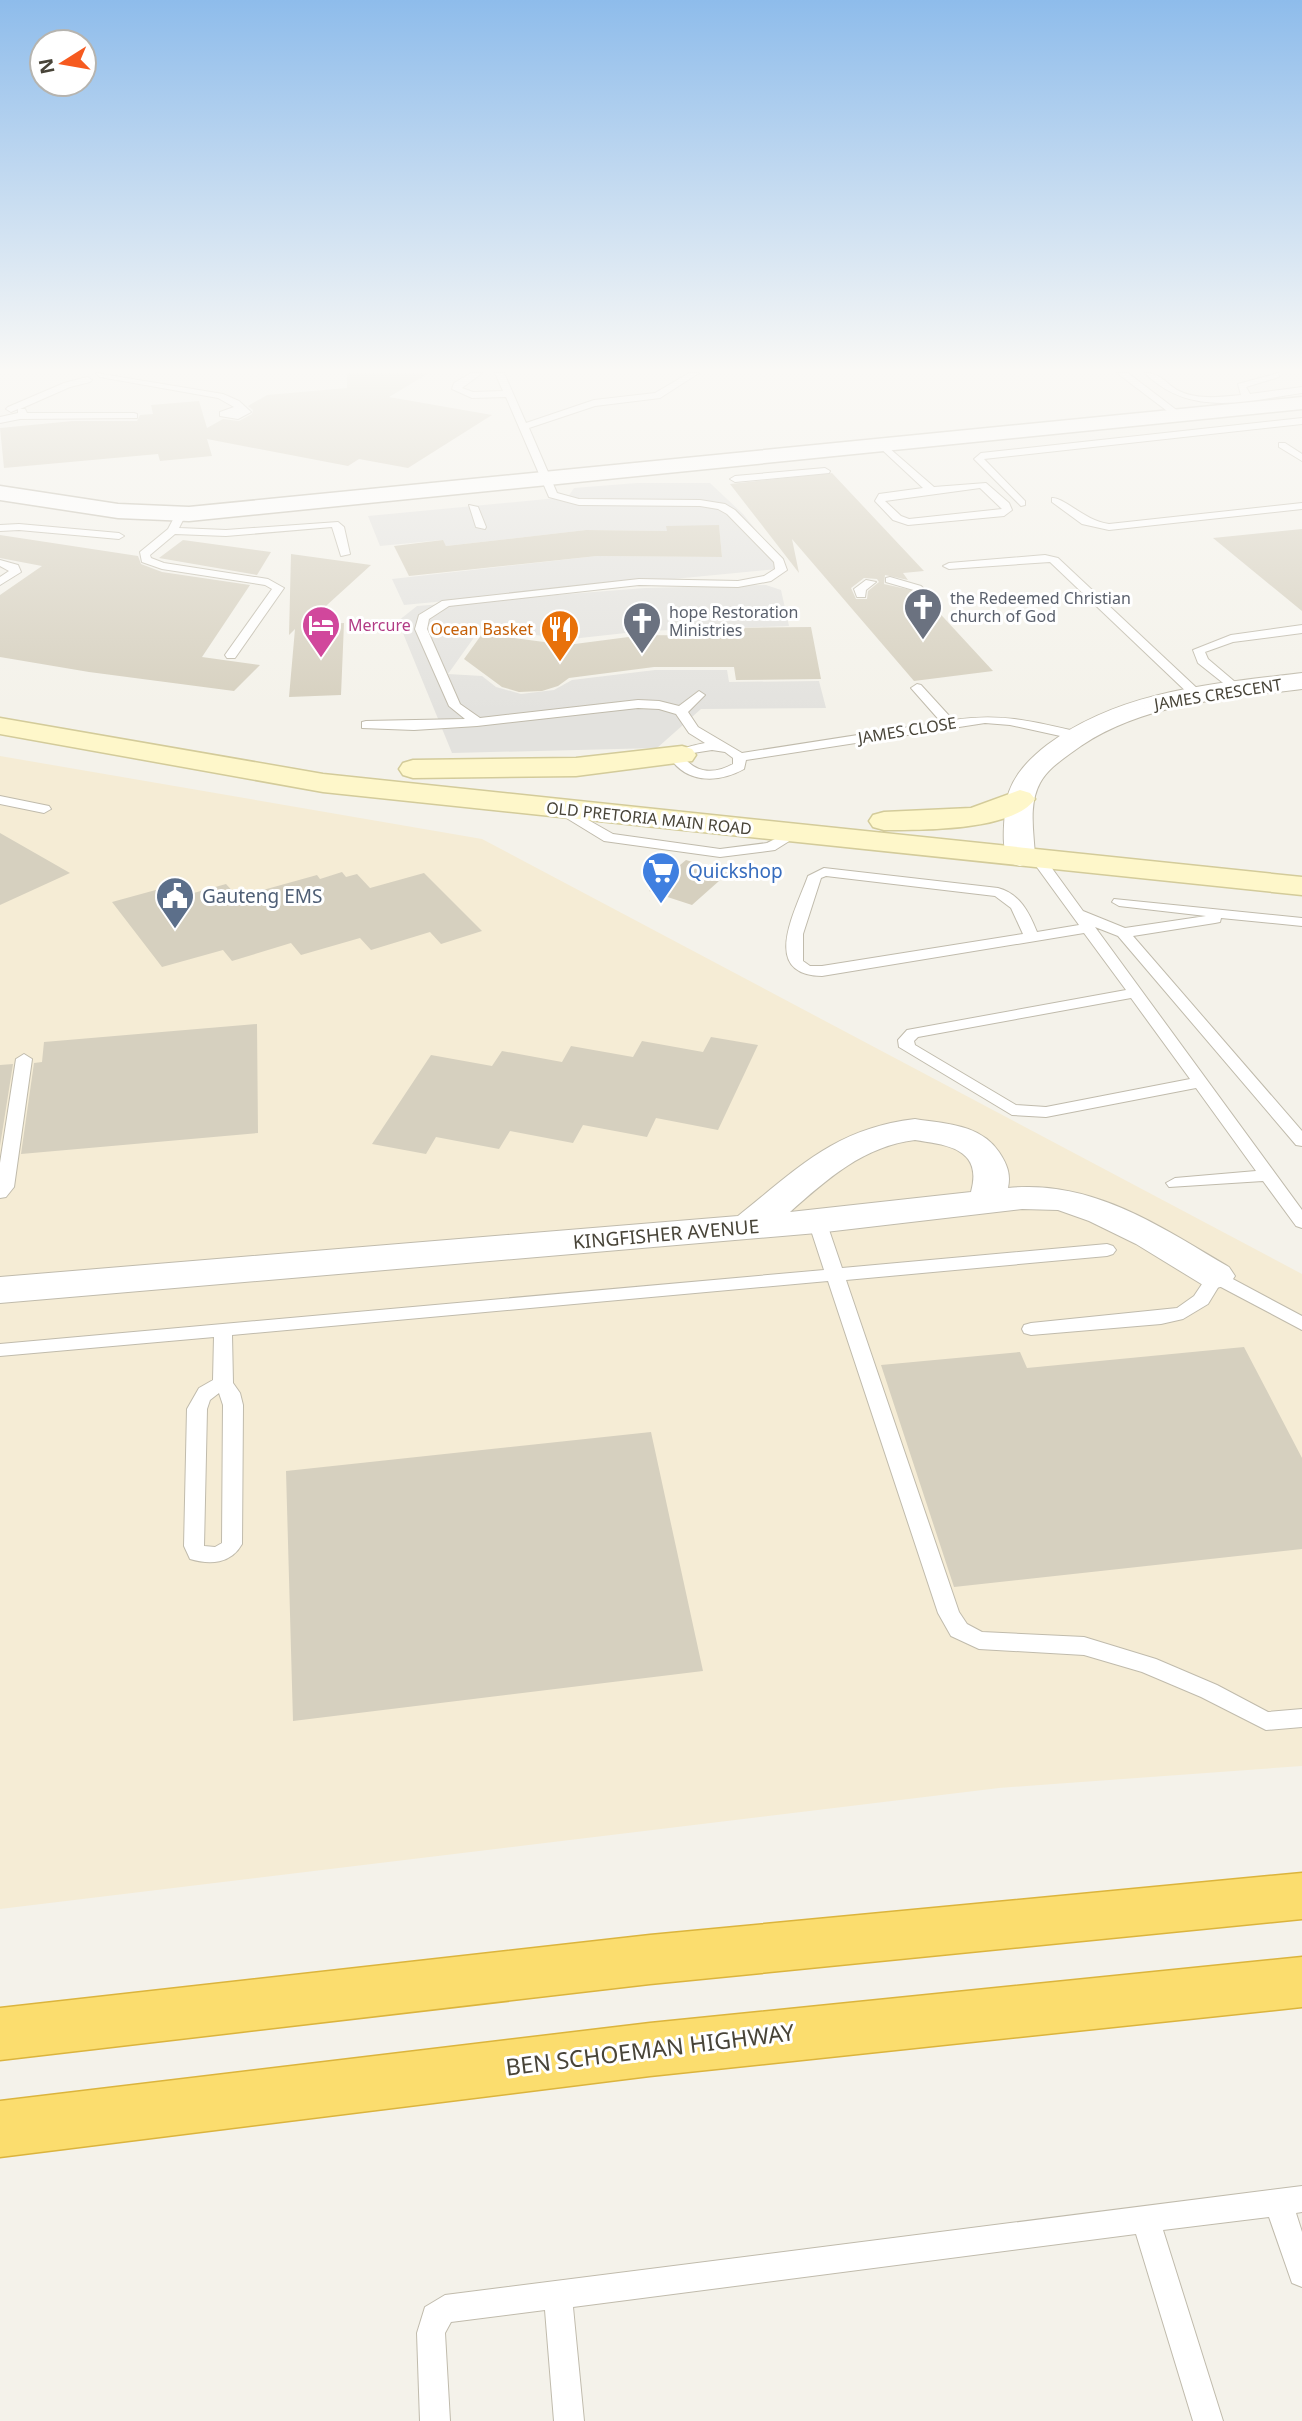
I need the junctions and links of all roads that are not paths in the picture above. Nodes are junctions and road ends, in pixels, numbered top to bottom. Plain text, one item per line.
1 (477, 486) edge
2 (548, 486) edge
3 (927, 486) edge
4 (972, 486) edge
5 (983, 486) edge
6 (1005, 486) edge
7 (931, 490) junction
8 (0, 493) edge
9 (1056, 500) dead end
10 (1021, 503) dead end
11 (68, 505) junction
12 (0, 506) edge
13 (1302, 506) edge
14 (472, 508) dead end
15 (177, 522) junction
16 (481, 527) dead end
17 (0, 528) edge
18 (120, 536) dead end
19 (345, 554) dead end
20 (0, 563) edge
21 (950, 566) dead end
22 (891, 580) dead end
23 (0, 582) edge
24 (870, 582) dead end
25 (917, 588) dead end
26 (861, 594) dead end
27 (1302, 629) edge
28 (231, 655) dead end
29 (1302, 681) edge
30 (918, 688) dead end
31 (1237, 690) junction
32 (699, 695) dead end
33 (1197, 695) junction
34 (0, 704) edge
35 (681, 711) junction
36 (477, 722) junction
37 (949, 723) junction
38 (366, 725) dead end
39 (0, 726) edge
40 (1074, 735) junction
41 (688, 745) junction
42 (740, 757) junction
43 (413, 769) junction
44 (1020, 799) junction
45 (0, 800) edge
46 (44, 809) dead end
47 (884, 821) junction
48 (1026, 850) junction
49 (1302, 863) edge
50 (1302, 887) edge
51 (1119, 902) dead end
52 (1078, 914) junction
53 (1239, 915) junction
54 (1302, 922) edge
55 (1089, 928) junction
56 (1123, 933) junction
57 (1032, 937) junction
58 (1135, 993) junction
59 (24, 1059) dead end
60 (1200, 1082) junction
61 (1302, 1141) edge
62 (1268, 1175) junction
63 (1175, 1183) dead end
64 (0, 1193) edge
65 (986, 1202) junction
66 (817, 1221) junction
67 (1302, 1222) edge
68 (748, 1227) junction
69 (1107, 1250) dead end
70 (836, 1276) junction
71 (1216, 1276) junction
72 (0, 1290) edge
73 (1302, 1324) edge
74 (1031, 1329) dead end
75 (223, 1330) junction
76 (0, 1350) edge
77 (223, 1384) junction
78 (1302, 1718) edge
79 (1302, 1896) edge
80 (1302, 1982) edge
81 (0, 2034) edge
82 (0, 2129) edge
83 (1290, 2200) edge
84 (1145, 2218) junction
85 (1302, 2273) edge
86 (558, 2294) junction
87 (435, 2421) edge
88 (569, 2421) edge
89 (1208, 2421) edge

1 - 15 street
2 - 36 lane
3 - 7 lane
4 - 7 lane
5 - 7 lane
6 - 10 lane
8 - 11 street
9 - 13 lane
11 - 12 street
11 - 15 street
14 - 16 lane
15 - 19 lane
15 - 28 lane
17 - 18 lane
20 - 23 lane
21 - 33 lane
22 - 25 lane
24 - 26 lane
27 - 31 lane
29 - 31 street, JAMES CRESCENT
30 - 37 lane
31 - 33 street, JAMES CRESCENT
32 - 35 lane
33 - 40 street, JAMES CRESCENT
34 - 43 main road, OLD PRETORIA MAIN ROAD
35 - 36 lane
35 - 41 lane
36 - 38 lane
37 - 40 lane, JAMES CLOSE
37 - 42 lane, JAMES CLOSE
39 - 48 main road, OLD PRETORIA MAIN ROAD
40 - 44 street, JAMES CRESCENT
41 - 42 lane
41 - 42 lane
41 - 43 main road
43 - 47 main road, OLD PRETORIA MAIN ROAD
44 - 47 main road
44 - 48 street, JAMES CRESCENT
45 - 46 lane
47 - 48 main road, OLD PRETORIA MAIN ROAD
48 - 49 main road, OLD PRETORIA MAIN ROAD
48 - 50 main road, OLD PRETORIA MAIN ROAD
48 - 52 lane
51 - 53 lane
52 - 55 lane
52 - 56 lane
53 - 54 lane
53 - 56 lane
55 - 57 lane
55 - 58 lane
56 - 61 lane
57 - 57 lane
58 - 60 lane
58 - 60 lane
59 - 64 lane
60 - 62 lane
62 - 63 lane
62 - 67 lane
65 - 66 street, KINGFISHER AVENUE
65 - 68 street
65 - 71 street, KINGFISHER AVENUE
66 - 68 street, KINGFISHER AVENUE
66 - 70 lane
68 - 72 street, KINGFISHER AVENUE
69 - 70 lane
70 - 75 lane
70 - 78 lane
71 - 73 lane, KINGFISHER AVENUE
71 - 74 lane
75 - 76 lane
75 - 77 lane
77 - 77 lane
79 - 81 highway
80 - 82 highway, BEN SCHOEMAN HIGHWAY
83 - 84 lane
83 - 85 lane
84 - 86 lane
84 - 89 lane
86 - 87 lane
86 - 88 lane

